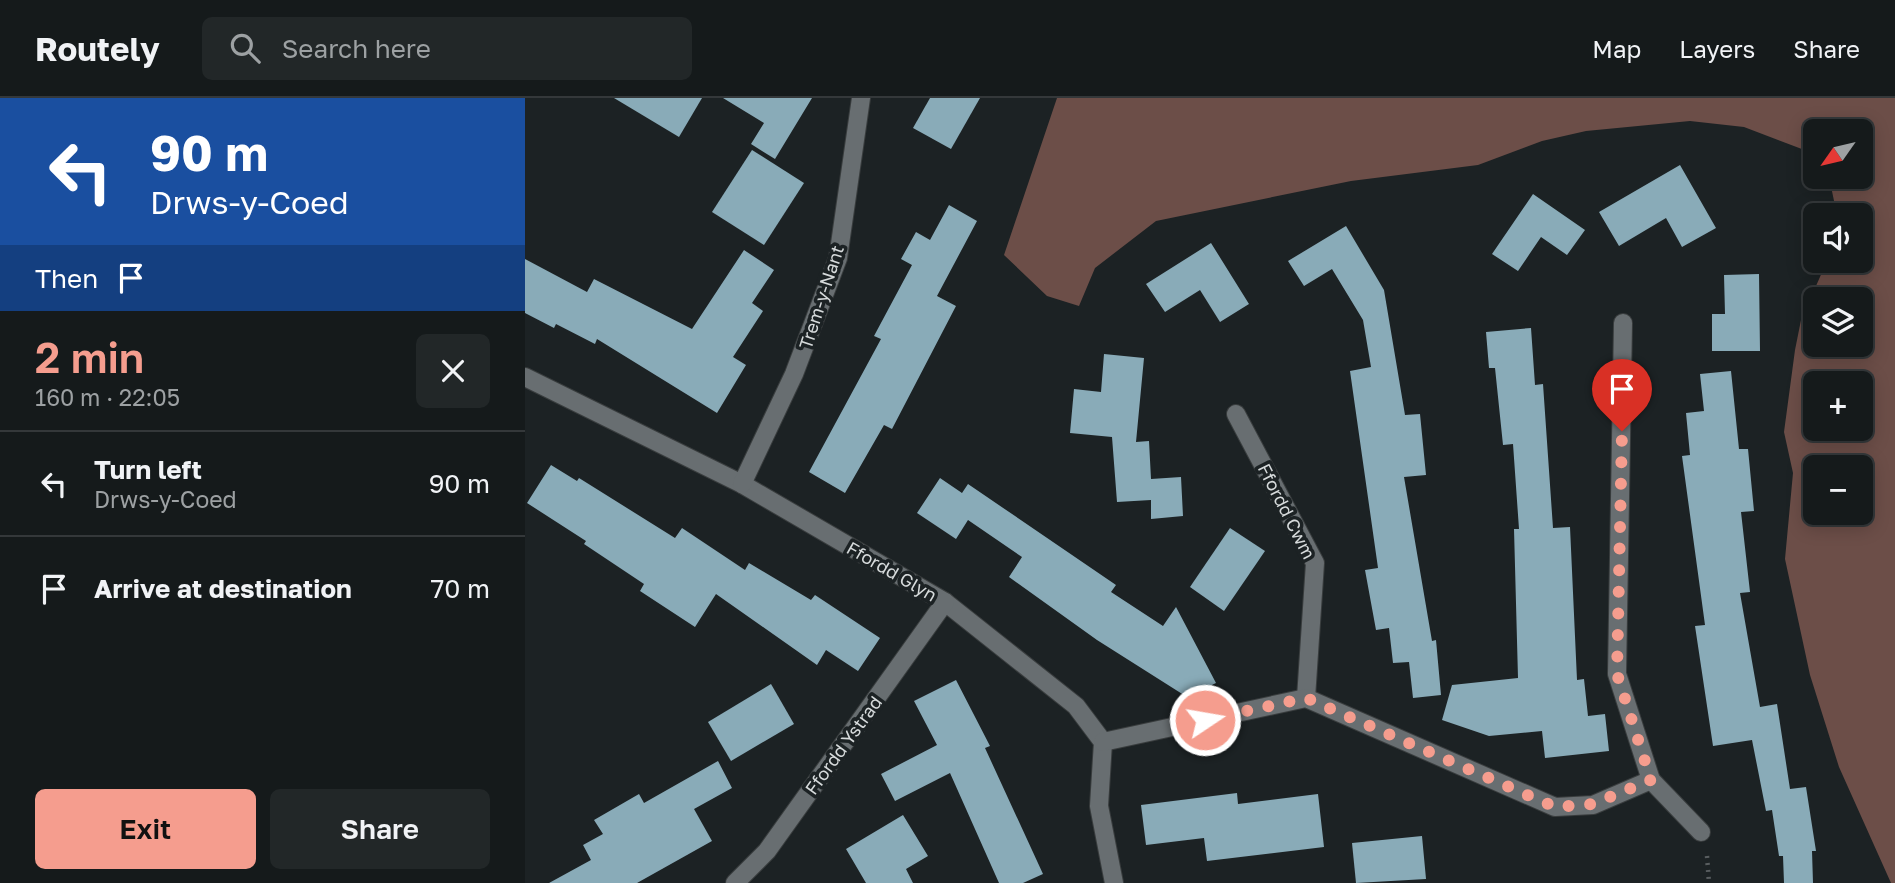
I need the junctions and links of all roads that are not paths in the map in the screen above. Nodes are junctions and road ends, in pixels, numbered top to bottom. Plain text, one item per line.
1 (861, 98) edge
2 (1623, 323) dead end
3 (525, 377) edge
4 (1236, 414) dead end
5 (743, 484) junction
6 (945, 602) junction
7 (1306, 698) junction
8 (1103, 743) junction
9 (1651, 780) junction
10 (1701, 832) dead end
11 (735, 883) edge
12 (1114, 883) edge

1 - 5 street, Trem-y-Nant
2 - 9 street
3 - 5 street, Ffordd Glyn
4 - 7 street, Ffordd Cwm
5 - 6 street, Ffordd Glyn
6 - 8 street, Ffordd Glyn
6 - 11 street, Ffordd Ystrad
7 - 8 street
7 - 9 street
8 - 12 street
9 - 10 street

